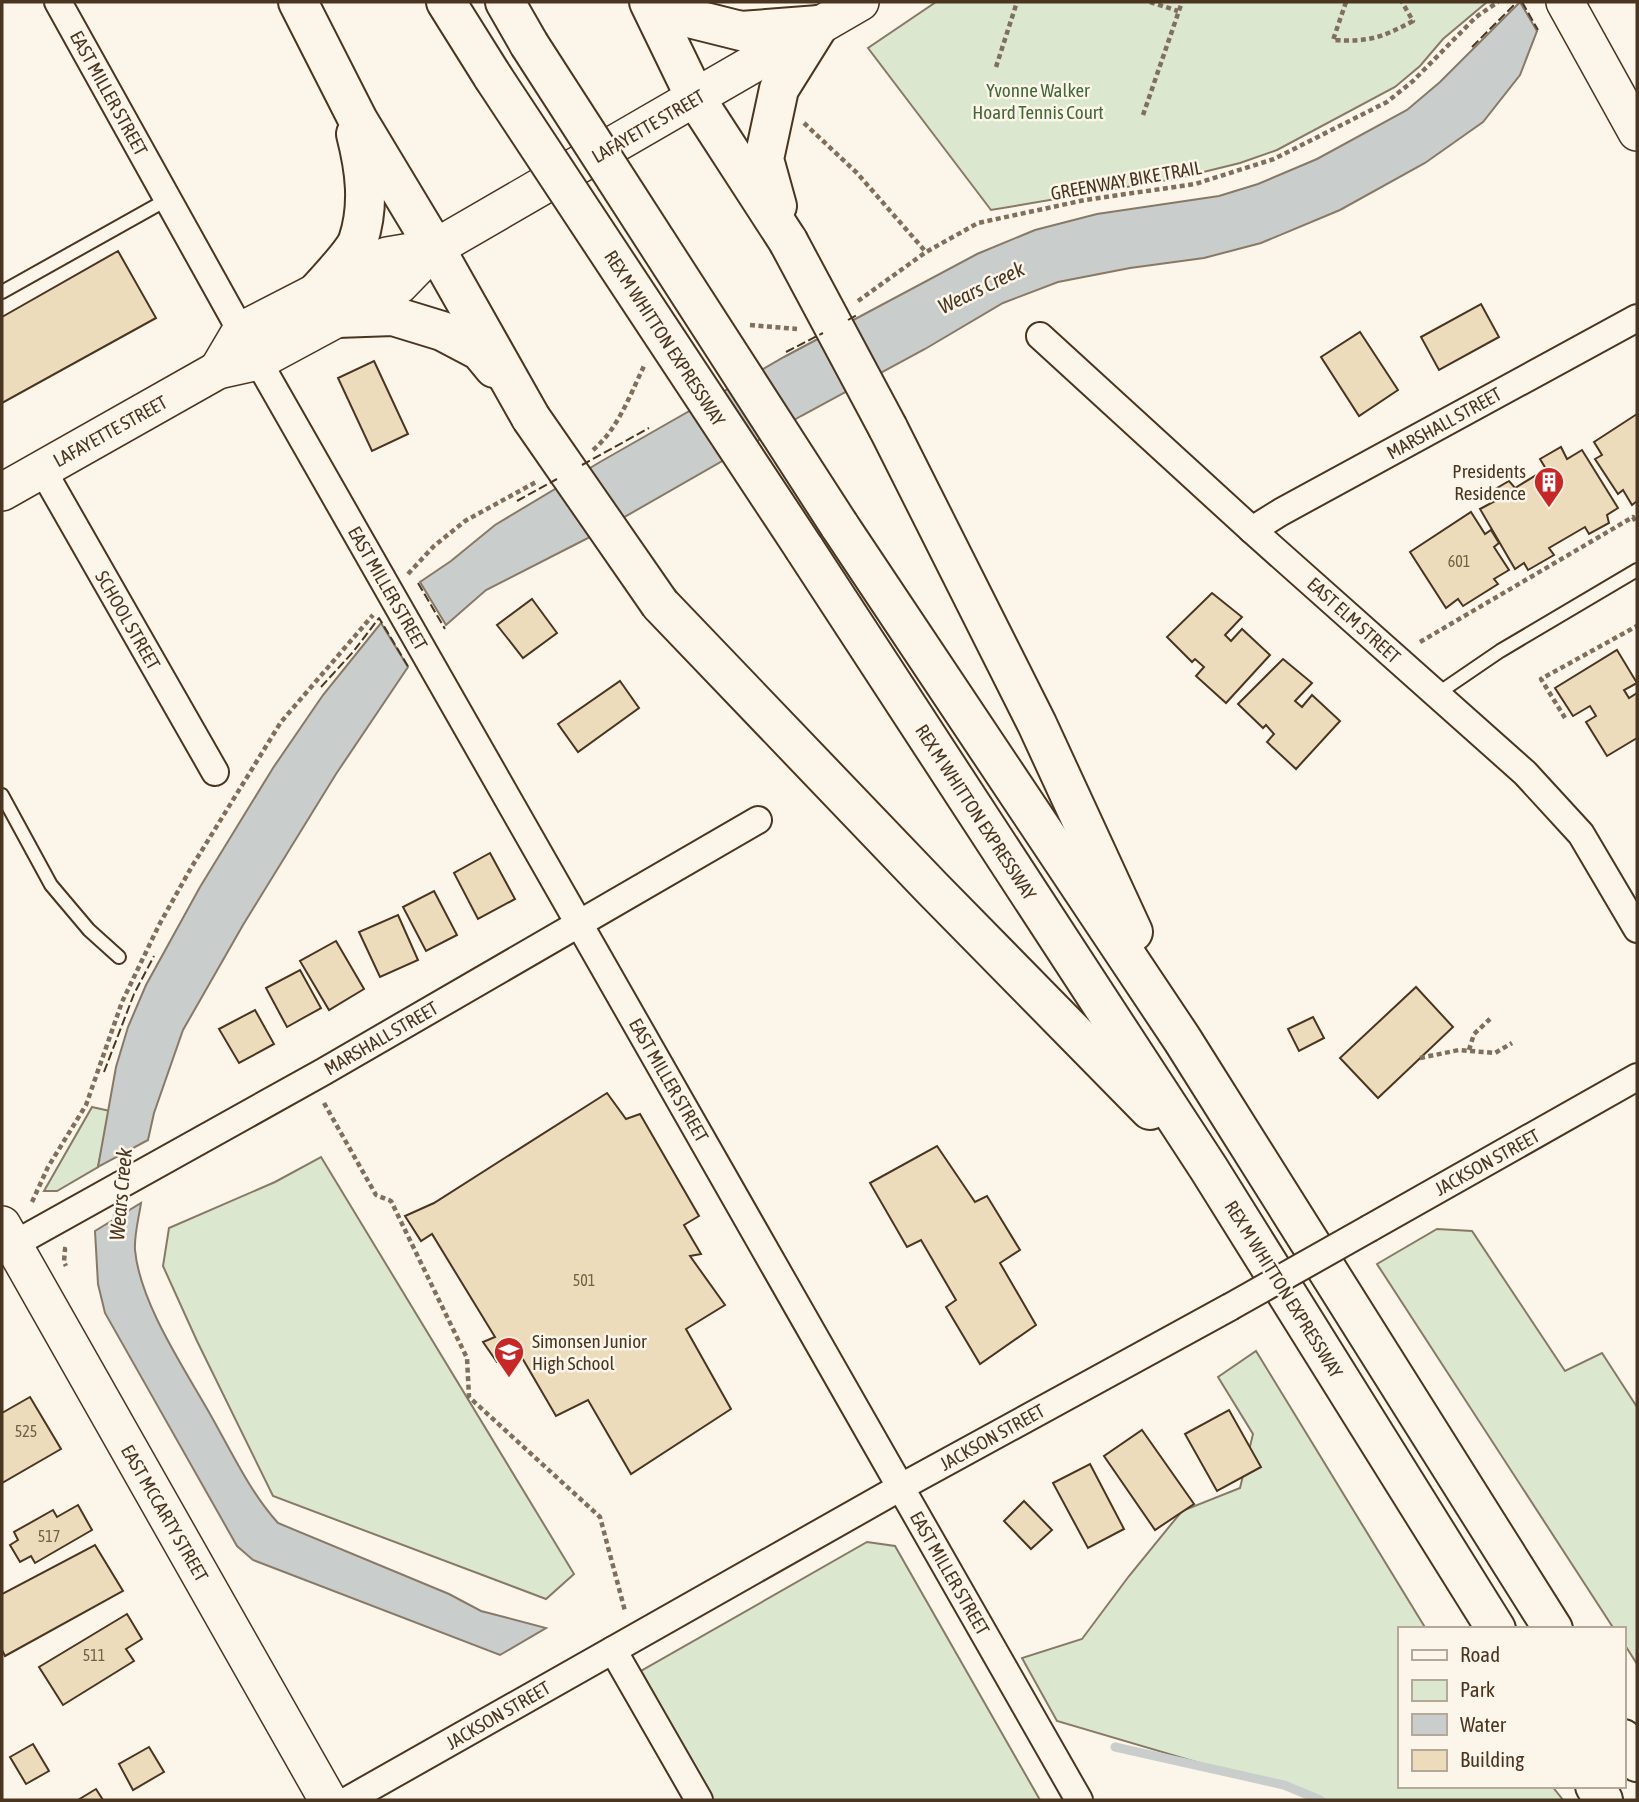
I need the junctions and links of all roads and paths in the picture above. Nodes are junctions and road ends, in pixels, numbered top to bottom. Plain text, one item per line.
1 (58, 2) edge
2 (298, 2) edge
3 (446, 2) edge
4 (505, 2) edge
5 (649, 2) edge
6 (667, 2) edge
7 (859, 2) edge
8 (1017, 2) edge
9 (1150, 2) edge
10 (1182, 2) edge
11 (1346, 2) edge
12 (1402, 2) edge
13 (1498, 2) edge
14 (1565, 2) edge
15 (1178, 11) junction
16 (819, 26) junction
17 (996, 67) dead end
18 (696, 99) junction
19 (348, 101) junction
20 (1143, 115) dead end
21 (800, 119) dead end
22 (1637, 132) edge
23 (168, 199) junction
24 (959, 233) dead end
25 (788, 241) junction
26 (435, 248) junction
27 (926, 252) dead end
28 (2, 292) edge
29 (327, 305) junction
30 (1637, 318) edge
31 (1040, 336) dead end
32 (250, 346) junction
33 (526, 408) junction
34 (42, 469) junction
35 (2, 492) edge
36 (1637, 524) edge
37 (1252, 530) junction
38 (1637, 570) edge
39 (1637, 626) edge
40 (1420, 642) dead end
41 (1437, 694) junction
42 (1565, 718) dead end
43 (215, 772) dead end
44 (2, 795) edge
45 (758, 820) dead end
46 (1634, 916) edge
47 (579, 922) junction
48 (119, 957) dead end
49 (1490, 1019) dead end
50 (1182, 1039) junction
51 (1512, 1043) dead end
52 (1469, 1050) junction
53 (1420, 1058) dead end
54 (1637, 1077) edge
55 (331, 1099) dead end
56 (1209, 1169) junction
57 (38, 1189) dead end
58 (31, 1201) dead end
59 (6, 1240) edge
60 (901, 1487) junction
61 (1495, 1627) edge
62 (1552, 1627) edge
63 (623, 1645) junction
64 (1625, 1743) edge
65 (1637, 1762) edge
66 (328, 1800) edge
67 (348, 1800) edge
68 (699, 1800) edge
69 (1079, 1800) edge

1 - 23 street, EAST MILLER STREET
2 - 19 highway
3 - 56 highway, REX M WHITTON EXPRESSWAY, bridge
4 - 50 highway, bridge
5 - 18 highway
6 - 16 highway
7 - 16 main road, LAFAYETTE STREET
8 - 17 path
9 - 15 path
10 - 15 path
11 - 12 path
13 - 24 path, GREENWAY BIKE TRAIL
14 - 22 main road
15 - 20 path
16 - 18 main road, LAFAYETTE STREET
16 - 25 highway
18 - 25 highway
18 - 26 main road, LAFAYETTE STREET
19 - 26 highway
19 - 29 highway
21 - 27 path
23 - 28 lane
23 - 32 street, EAST MILLER STREET
25 - 50 highway, bridge
26 - 29 main road, LAFAYETTE STREET
26 - 33 highway
29 - 32 main road, LAFAYETTE STREET
29 - 33 highway
30 - 37 street, MARSHALL STREET
31 - 37 street, EAST ELM STREET
32 - 34 main road, LAFAYETTE STREET
32 - 47 street, EAST MILLER STREET
33 - 56 highway, bridge
34 - 35 main road, LAFAYETTE STREET
34 - 43 street, SCHOOL STREET
36 - 40 path
37 - 41 street, EAST ELM STREET
38 - 41 lane
39 - 42 path
41 - 46 street, EAST ELM STREET
44 - 48 lane
45 - 47 street, MARSHALL STREET
47 - 59 street, MARSHALL STREET
47 - 60 street, EAST MILLER STREET
49 - 52 path
50 - 62 highway
51 - 52 path
52 - 53 path
54 - 60 street, JACKSON STREET, bridge
55 - 63 path
56 - 61 highway, REX M WHITTON EXPRESSWAY
57 - 58 path
59 - 66 main road, EAST MCCARTY STREET
60 - 63 street, JACKSON STREET
60 - 69 street, EAST MILLER STREET
63 - 67 street, JACKSON STREET
63 - 68 street
64 - 65 highway

